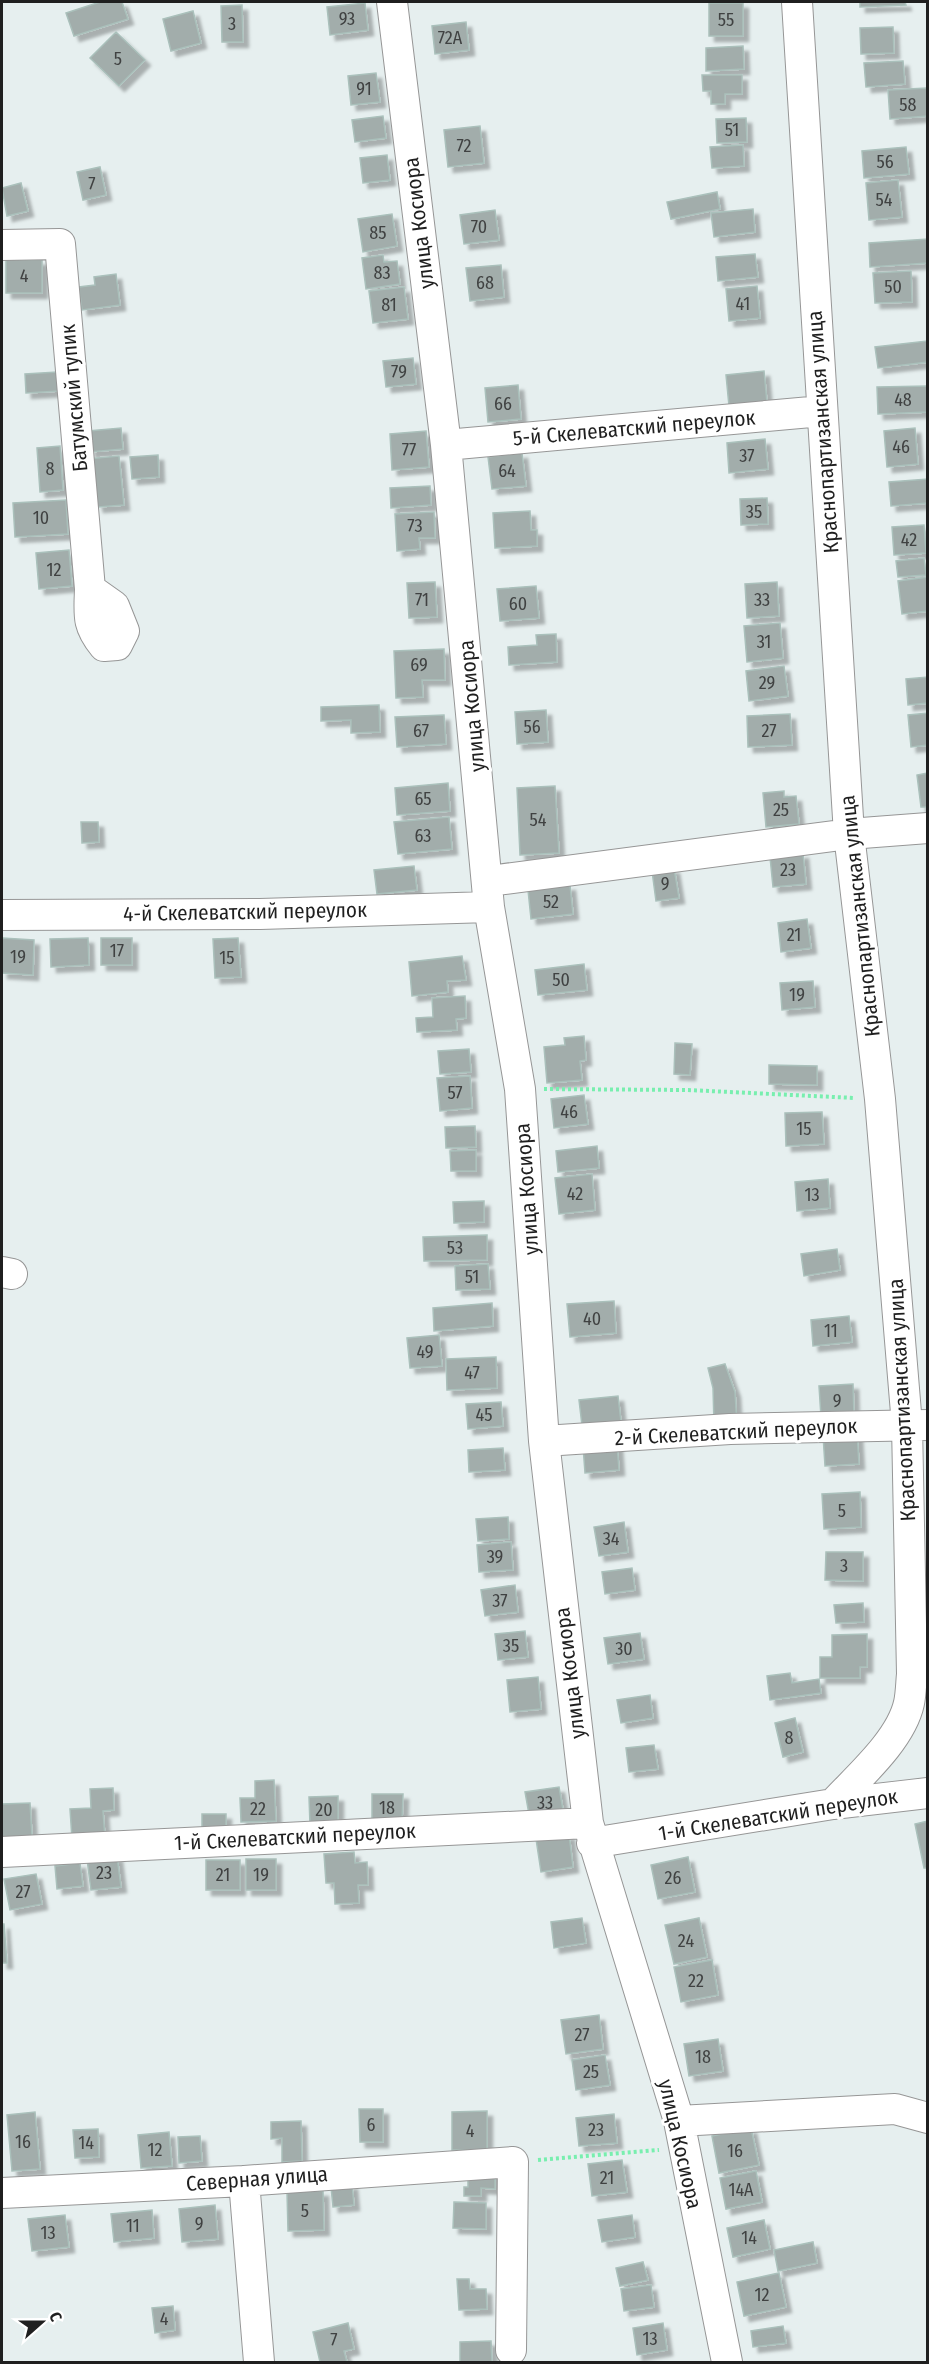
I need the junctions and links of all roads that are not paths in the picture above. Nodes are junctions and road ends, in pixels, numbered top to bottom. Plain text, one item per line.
1 (392, 2) edge
2 (797, 2) edge
3 (2, 245) edge
4 (822, 411) junction
5 (447, 445) junction
6 (90, 600) dead end
7 (927, 828) edge
8 (849, 834) junction
9 (489, 894) junction
10 (2, 915) edge
11 (917, 1425) edge
12 (544, 1441) junction
13 (927, 1793) edge
14 (833, 1804) junction
15 (590, 1833) junction
16 (2, 1852) edge
17 (927, 2118) edge
18 (681, 2134) junction
19 (244, 2181) junction
20 (2, 2193) edge
21 (511, 2350) dead end
22 (259, 2362) edge
23 (727, 2362) edge

1 - 5 street, улица Косиора
2 - 4 street, Краснопартизанская улица
3 - 6 street, Батумский тупик
4 - 5 street, 5-й Скелеватский переулок
4 - 8 street, Краснопартизанская улица
5 - 9 street, улица Косиора
7 - 8 street, 4-й Скелеватский переулок
8 - 9 street, 4-й Скелеватский переулок
8 - 11 street, Краснопартизанская улица
9 - 10 street, 4-й Скелеватский переулок
9 - 12 street, улица Косиора
11 - 12 street, 2-й Скелеватский переулок
11 - 14 street, Краснопартизанская улица
12 - 15 street, улица Косиора
13 - 14 street, 1-й Скелеватский переулок
14 - 15 street, 1-й Скелеватский переулок
15 - 16 street, 1-й Скелеватский переулок
15 - 18 street, улица Косиора
17 - 18 street
18 - 23 street, улица Косиора
19 - 20 street, Северная улица
19 - 21 street, Северная улица
19 - 22 street

